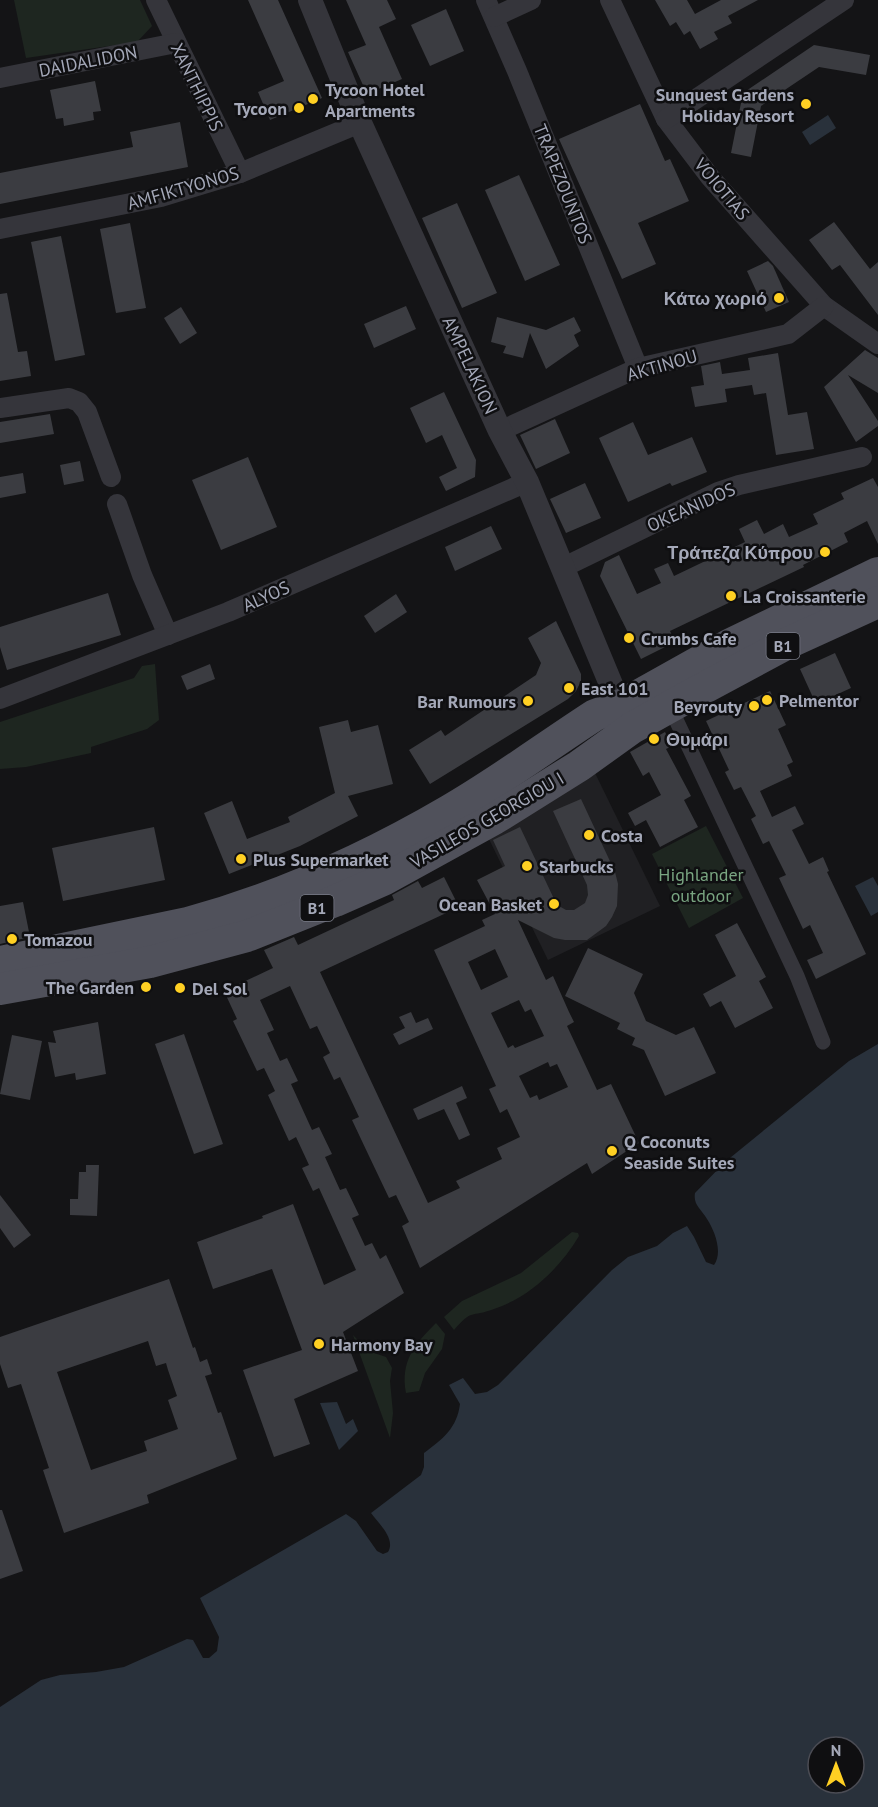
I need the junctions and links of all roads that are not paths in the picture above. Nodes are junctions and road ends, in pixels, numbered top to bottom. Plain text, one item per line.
1 (156, 0) edge
2 (310, 0) edge
3 (531, 0) edge
4 (610, 0) edge
5 (844, 0) edge
6 (490, 8) edge
7 (176, 44) junction
8 (0, 78) edge
9 (666, 119) junction
10 (360, 123) junction
11 (240, 173) junction
12 (0, 229) edge
13 (824, 306) junction
14 (878, 344) edge
15 (638, 368) junction
16 (0, 408) edge
17 (500, 431) junction
18 (862, 457) dead end
19 (111, 477) dead end
20 (527, 482) junction
21 (117, 504) dead end
22 (562, 568) junction
23 (878, 573) edge
24 (878, 602) edge
25 (168, 635) junction
26 (0, 699) edge
27 (670, 707) junction
28 (626, 717) junction
29 (0, 962) edge
30 (0, 989) edge
31 (823, 1042) dead end

1 - 7 street, XANTHIPPIS
2 - 10 street, AMPELAKION
3 - 6 street
4 - 9 street, VOIOTIAS
5 - 9 street
6 - 15 street, TRAPEZOUNTOS
7 - 8 street, DAIDALIDON
7 - 11 street, XANTHIPPIS
9 - 13 street, VOIOTIAS
10 - 11 street, AMFIKTYONOS
10 - 17 street, AMPELAKION
11 - 12 street, AMFIKTYONOS
13 - 14 street, VOIOTIAS
13 - 15 street, AKTINOU
15 - 17 street, AKTINOU
16 - 19 street
17 - 20 street, AMPELAKION
18 - 22 street, OKEANIDOS
20 - 22 street, AMPELAKION
20 - 25 street, ALYOS
21 - 25 street
22 - 28 street, AMPELAKION
23 - 28 main road, VASILEOS GEORGIOU I / B1
24 - 27 main road, VASILEOS GEORGIOU I / B1
25 - 26 street, ALYOS
27 - 28 main road, VASILEOS GEORGIOU I / B1
27 - 31 street
28 - 29 main road, VASILEOS GEORGIOU I / B1
28 - 30 main road, VASILEOS GEORGIOU I / B1

